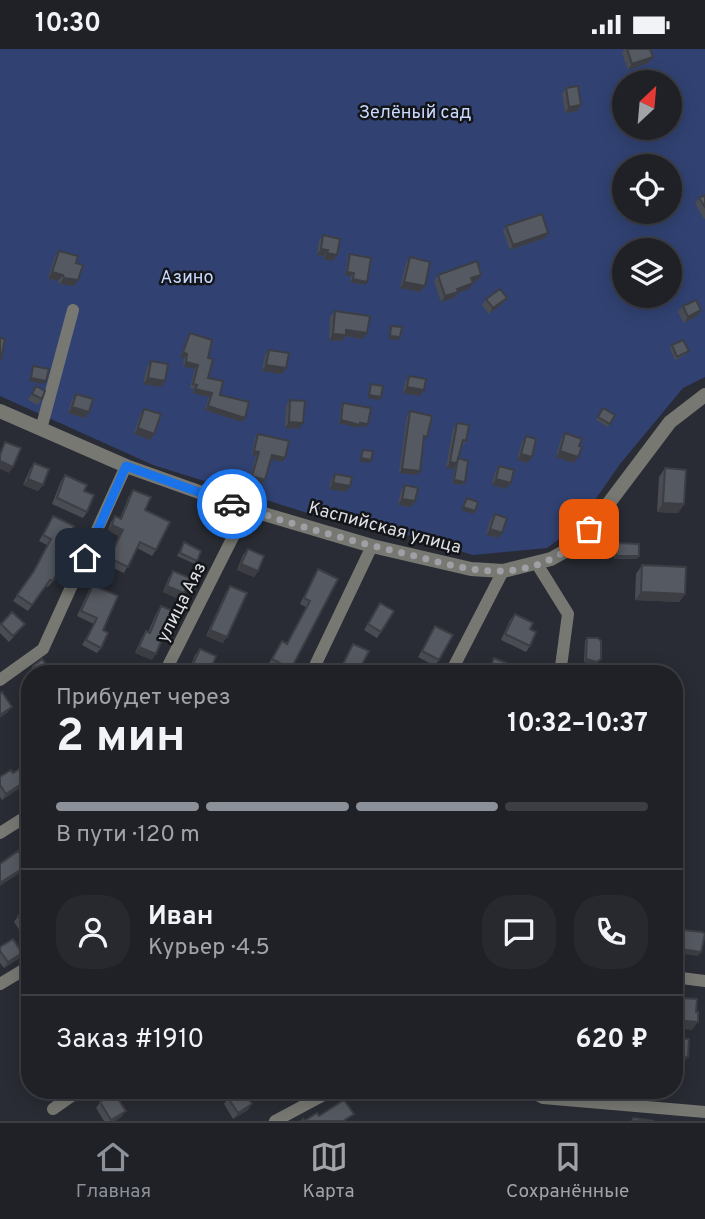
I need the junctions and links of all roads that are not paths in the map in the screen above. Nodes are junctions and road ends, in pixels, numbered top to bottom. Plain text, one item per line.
1 (74, 310) dead end
2 (705, 395) edge
3 (0, 411) edge
4 (41, 429) junction
5 (126, 466) junction
6 (247, 509) junction
7 (372, 546) junction
8 (537, 564) junction
9 (503, 571) junction
10 (169, 665) edge
11 (315, 665) edge
12 (455, 665) edge
13 (561, 665) edge
14 (0, 680) edge
15 (21, 820) edge
16 (0, 833) edge
17 (21, 971) edge
18 (683, 978) edge
19 (705, 981) edge
20 (0, 984) edge
21 (67, 1099) edge
22 (316, 1099) edge
23 (555, 1099) edge
24 (53, 1109) dead end
25 (705, 1112) edge
26 (275, 1121) edge

1 - 4 street
2 - 8 street, Каспийская улица
3 - 4 street, Каспийская улица
4 - 5 street, Каспийская улица
5 - 6 street, Каспийская улица
5 - 14 street
6 - 7 street, Каспийская улица
6 - 10 street, улица Аяз
7 - 9 street, Каспийская улица
7 - 11 street
8 - 9 street, Каспийская улица
8 - 13 street
9 - 12 street
15 - 16 street
17 - 20 street
18 - 19 street
21 - 24 street
22 - 26 street
23 - 25 street

